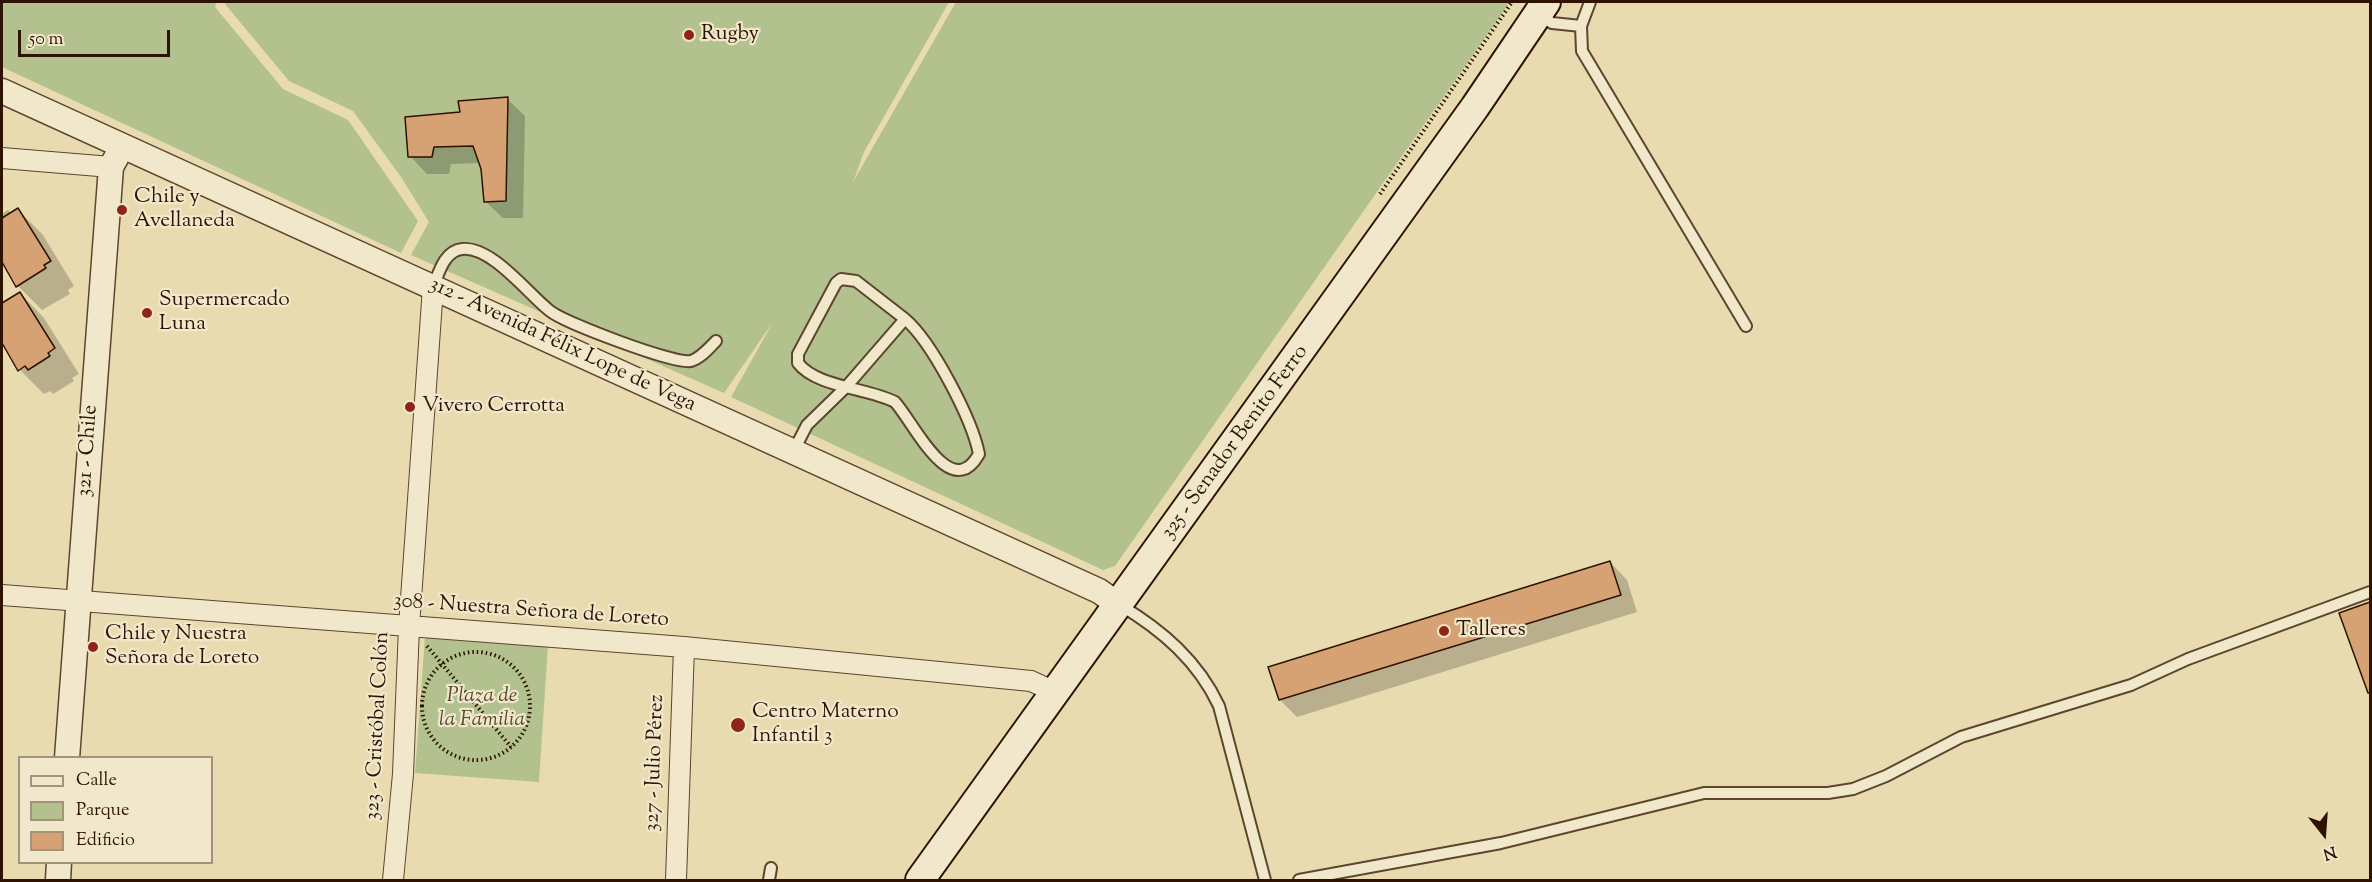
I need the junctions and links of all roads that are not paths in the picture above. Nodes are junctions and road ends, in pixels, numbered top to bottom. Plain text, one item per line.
1 (1590, 2) edge
2 (1542, 8) edge
3 (1581, 26) junction
4 (2, 91) edge
5 (116, 157) junction
6 (2, 158) edge
7 (434, 287) junction
8 (905, 319) junction
9 (1746, 326) dead end
10 (716, 341) dead end
11 (846, 387) junction
12 (794, 452) junction
13 (2370, 592) edge
14 (2, 595) edge
15 (78, 600) junction
16 (1119, 605) junction
17 (409, 627) junction
18 (684, 647) junction
19 (1055, 692) junction
20 (67, 756) edge
21 (59, 864) edge
22 (771, 868) dead end
23 (58, 880) edge
24 (393, 880) edge
25 (676, 880) edge
26 (769, 880) edge
27 (921, 880) edge
28 (1265, 880) edge
29 (1299, 880) edge

1 - 3 lane
2 - 3 lane
2 - 16 main road, 325 - Senador Benito Ferro
3 - 9 lane
4 - 5 street, 312 - Avenida Félix Lope de Vega
5 - 6 street
5 - 7 street, 312 - Avenida Félix Lope de Vega
5 - 15 street, 321 - Chile
7 - 10 lane
7 - 12 street, 312 - Avenida Félix Lope de Vega
7 - 17 street, 323 - Cristóbal Colón
8 - 11 lane
8 - 11 lane
8 - 11 lane
11 - 12 lane
12 - 16 street, 312 - Avenida Félix Lope de Vega
13 - 29 lane
14 - 15 street, 308 - Nuestra Señora de Loreto
15 - 17 street, 308 - Nuestra Señora de Loreto
15 - 20 street, 321 - Chile
16 - 19 main road, 325 - Senador Benito Ferro
16 - 28 lane
17 - 18 street, 308 - Nuestra Señora de Loreto
17 - 24 street, 323 - Cristóbal Colón
18 - 19 street, 308 - Nuestra Señora de Loreto
18 - 25 street, 327 - Julio Pérez
19 - 27 main road, 325 - Senador Benito Ferro
21 - 23 street
22 - 26 lane

